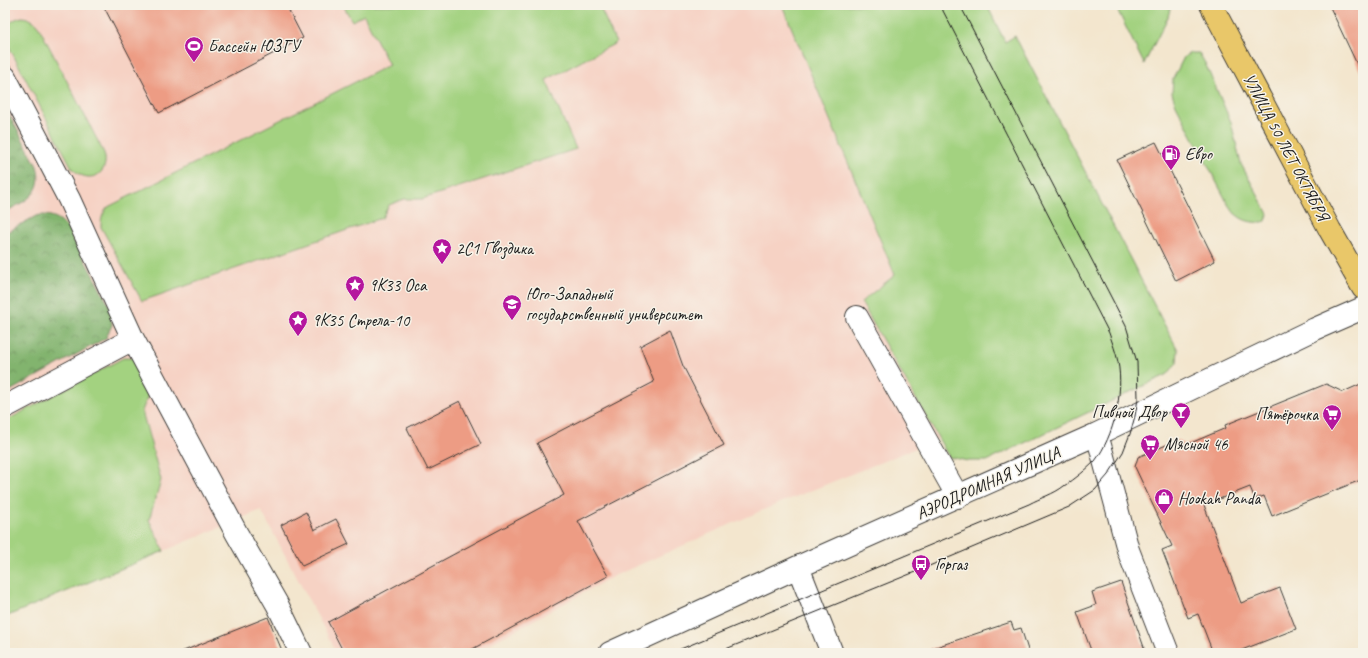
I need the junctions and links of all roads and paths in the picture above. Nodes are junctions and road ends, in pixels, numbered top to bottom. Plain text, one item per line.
1 (1211, 5) edge
2 (5, 77) edge
3 (1363, 288) edge
4 (1363, 308) edge
5 (857, 317) dead end
6 (133, 339) junction
7 (5, 407) edge
8 (1097, 434) junction
9 (958, 497) junction
10 (798, 567) junction
11 (301, 653) edge
12 (610, 653) edge
13 (832, 653) edge
14 (1168, 653) edge

1 - 3 main road, УЛИЦА 50 ЛЕТ ОКТЯБРЯ
2 - 6 street
4 - 8 street, АЭРОДРОМНАЯ УЛИЦА
5 - 9 street
6 - 7 street
6 - 11 street
8 - 9 street, АЭРОДРОМНАЯ УЛИЦА
8 - 14 street
9 - 10 street, АЭРОДРОМНАЯ УЛИЦА
10 - 12 street, АЭРОДРОМНАЯ УЛИЦА
10 - 13 street

